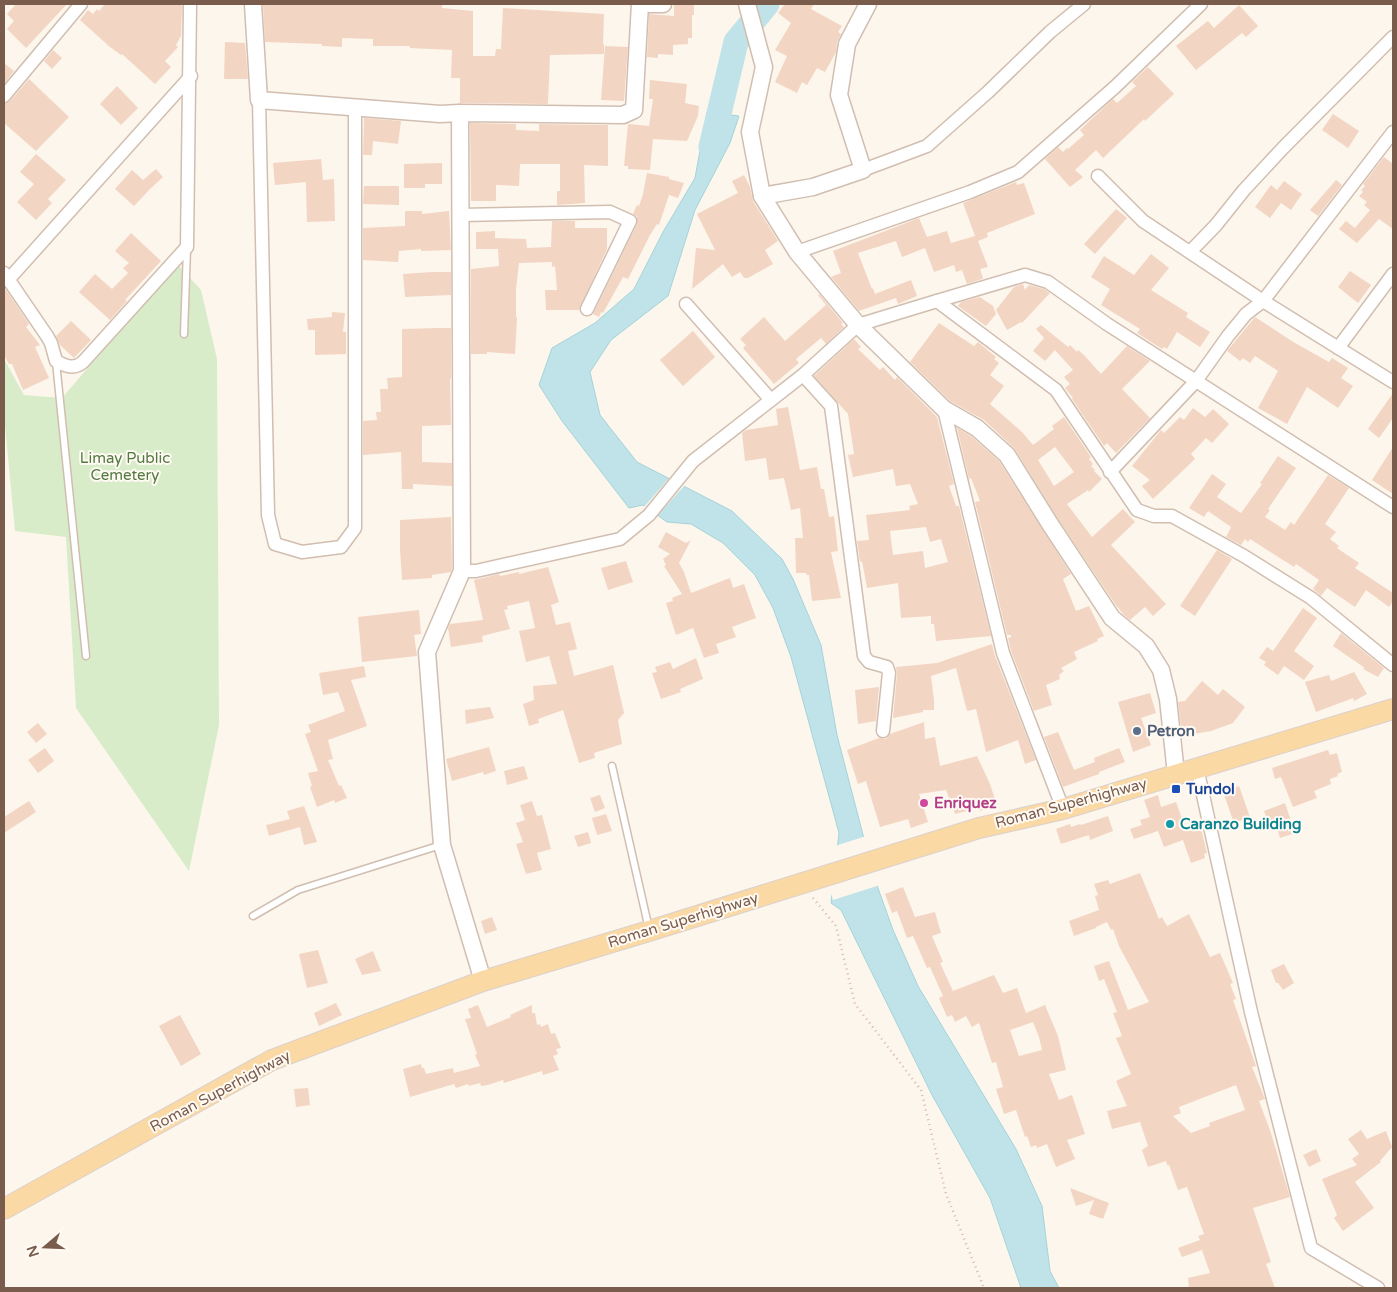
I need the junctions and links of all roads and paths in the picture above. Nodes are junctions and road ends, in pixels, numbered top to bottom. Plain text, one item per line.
1 (81, 4) edge
2 (192, 4) edge
3 (253, 4) edge
4 (640, 4) edge
5 (747, 4) edge
6 (868, 4) edge
7 (1084, 4) edge
8 (1201, 4) edge
9 (1393, 37) edge
10 (191, 76) junction
11 (4, 96) edge
12 (259, 100) junction
13 (355, 108) junction
14 (460, 113) junction
15 (1393, 132) edge
16 (863, 170) junction
17 (1098, 176) dead end
18 (762, 196) junction
19 (461, 215) junction
20 (187, 247) junction
21 (797, 252) junction
22 (1190, 252) junction
23 (1393, 274) edge
24 (6, 277) edge
25 (937, 301) junction
26 (1263, 301) junction
27 (686, 304) dead end
28 (587, 309) dead end
29 (858, 325) junction
30 (184, 334) dead end
31 (1338, 348) junction
32 (56, 361) junction
33 (804, 375) junction
34 (1196, 381) junction
35 (1393, 382) edge
36 (771, 400) junction
37 (944, 409) junction
38 (1110, 472) junction
39 (1393, 507) edge
40 (462, 570) junction
41 (86, 656) dead end
42 (1393, 665) edge
43 (1393, 709) edge
44 (883, 731) dead end
45 (612, 766) dead end
46 (1196, 768) junction
47 (1176, 774) junction
48 (1063, 809) junction
49 (442, 845) junction
50 (802, 884) junction
51 (253, 916) dead end
52 (650, 931) junction
53 (483, 981) junction
54 (4, 1209) edge
55 (984, 1288) edge
56 (1378, 1288) edge

1 - 11 street
2 - 10 street
3 - 12 street
4 - 14 street
5 - 18 street
6 - 16 street
7 - 16 street
8 - 21 street
9 - 22 street
10 - 20 street
10 - 24 street
12 - 13 street
12 - 13 street
13 - 14 street
14 - 19 street
15 - 26 street
16 - 18 street
17 - 22 street
18 - 21 street
19 - 28 street
19 - 40 street
20 - 30 lane
20 - 32 street
21 - 29 street
22 - 26 street
23 - 31 street
24 - 32 street
25 - 29 street
25 - 34 street
25 - 38 street
26 - 31 street
26 - 34 street
27 - 36 street
29 - 33 street
29 - 37 street
31 - 35 street
32 - 41 lane
33 - 36 street
33 - 44 street
34 - 38 street
34 - 39 street
36 - 40 street
37 - 47 street
37 - 48 street
38 - 42 street
40 - 49 street
43 - 46 main road, Roman Superhighway
45 - 52 lane
46 - 47 main road, Roman Superhighway
46 - 56 street
47 - 48 main road, Roman Superhighway
48 - 50 main road, Roman Superhighway
49 - 51 lane
49 - 53 street
50 - 52 main road, Roman Superhighway
50 - 55 path
52 - 53 main road, Roman Superhighway
53 - 54 main road, Roman Superhighway

